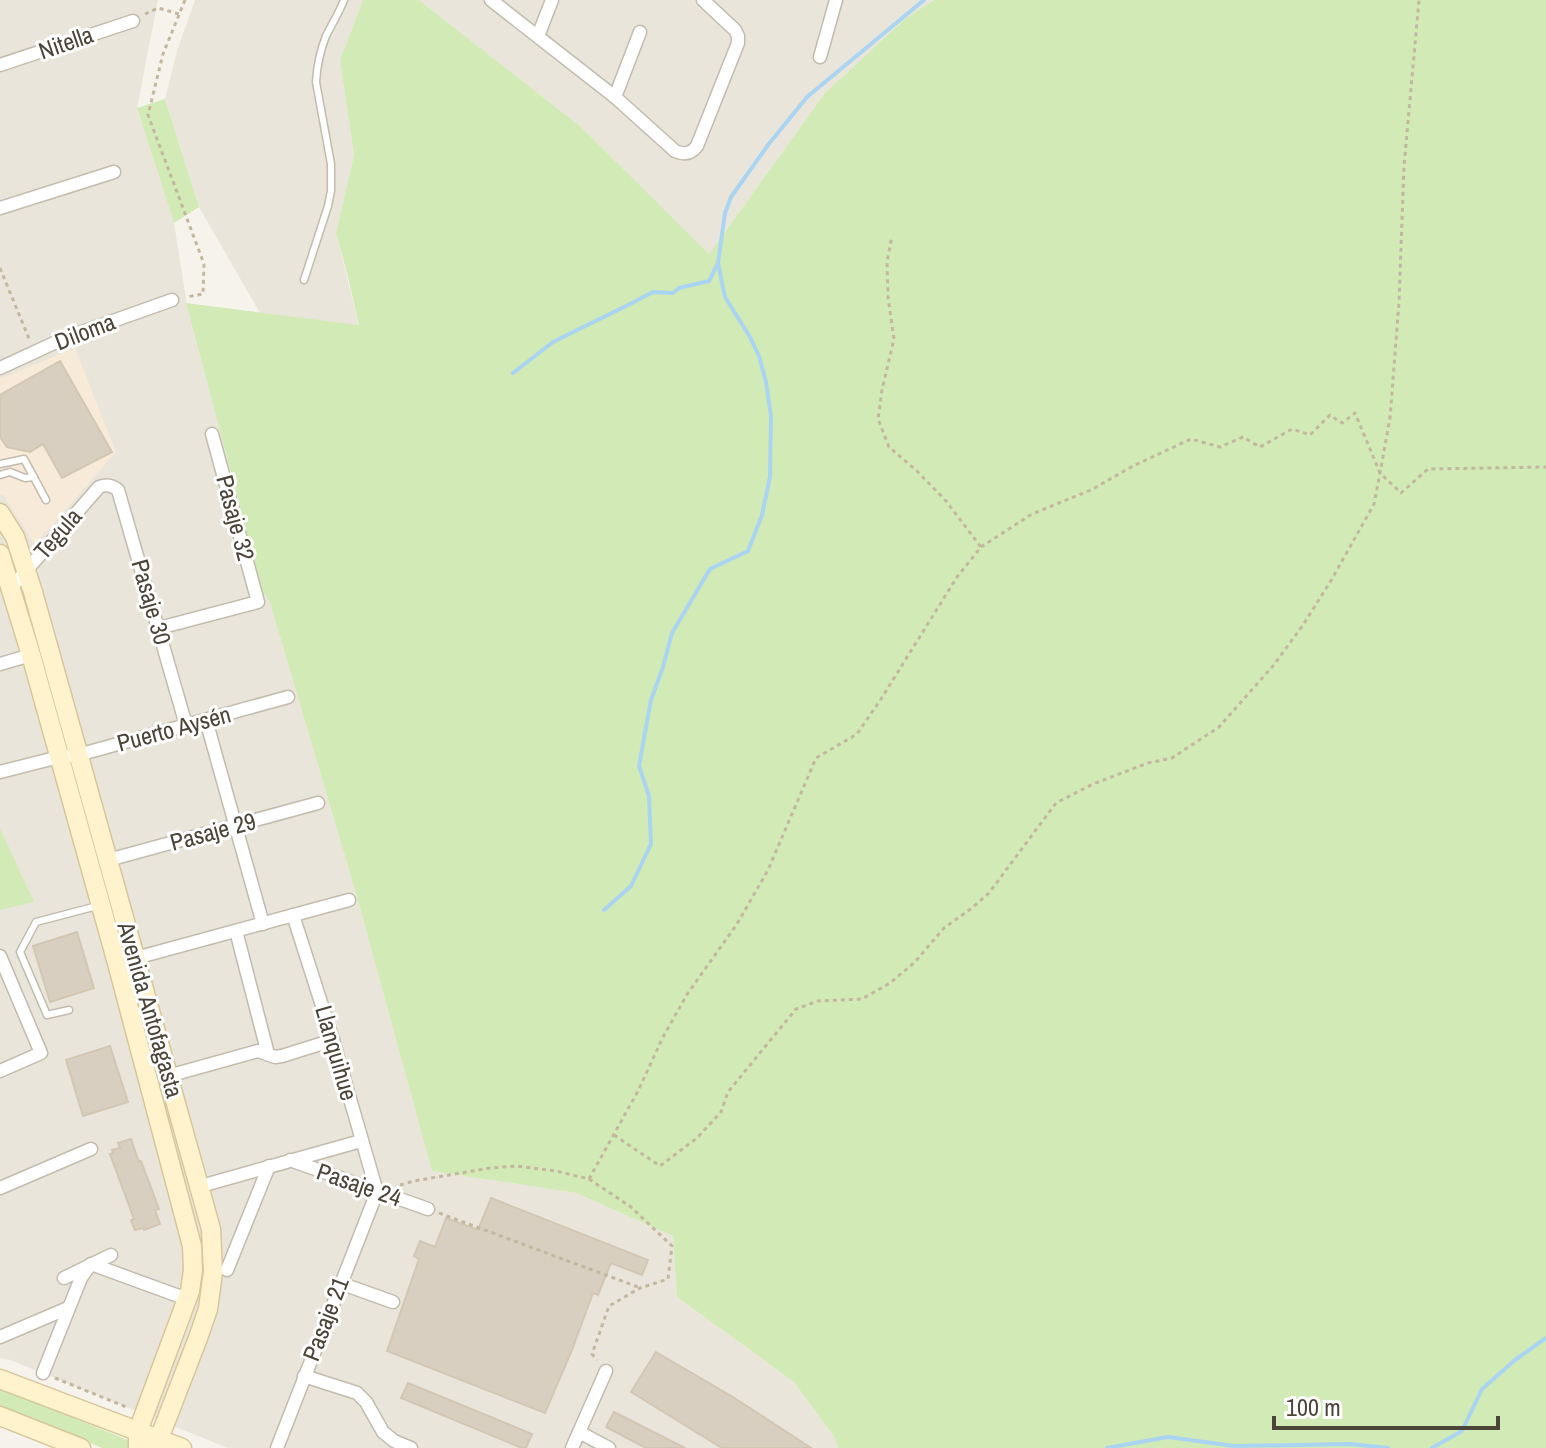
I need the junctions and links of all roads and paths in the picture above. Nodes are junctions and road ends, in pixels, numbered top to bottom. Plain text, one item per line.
1 (185, 0) edge
2 (344, 0) edge
3 (491, 0) edge
4 (552, 0) edge
5 (703, 0) edge
6 (836, 0) edge
7 (1419, 0) edge
8 (179, 14) junction
9 (133, 21) joint
10 (640, 32) dead end
11 (538, 36) junction
12 (820, 57) dead end
13 (0, 65) edge
14 (615, 97) junction
15 (114, 172) dead end
16 (0, 208) edge
17 (892, 236) dead end
18 (0, 268) edge
19 (304, 280) dead end
20 (172, 300) joint
21 (34, 352) junction
22 (0, 368) edge
23 (212, 434) dead end
24 (0, 464) edge
25 (1546, 467) edge
26 (1380, 473) junction
27 (0, 475) edge
28 (34, 477) junction
29 (108, 485) joint
30 (46, 500) dead end
31 (0, 513) edge
32 (981, 547) junction
33 (0, 554) edge
34 (26, 571) junction
35 (11, 588) junction
36 (159, 628) junction
37 (31, 655) junction
38 (0, 664) edge
39 (288, 697) dead end
40 (206, 720) junction
41 (186, 725) junction
42 (78, 755) junction
43 (59, 757) junction
44 (0, 772) edge
45 (318, 803) dead end
46 (236, 825) junction
47 (108, 860) junction
48 (349, 900) dead end
49 (100, 905) junction
50 (293, 915) junction
51 (263, 924) junction
52 (236, 931) junction
53 (0, 956) edge
54 (126, 961) junction
55 (69, 1010) dead end
56 (333, 1040) junction
57 (268, 1054) junction
58 (0, 1071) edge
59 (168, 1076) junction
60 (614, 1135) junction
61 (361, 1141) junction
62 (91, 1149) dead end
63 (290, 1160) junction
64 (269, 1166) junction
65 (589, 1179) junction
66 (201, 1186) junction
67 (0, 1188) edge
68 (377, 1192) junction
69 (428, 1209) joint
70 (111, 1255) dead end
71 (91, 1264) junction
72 (227, 1270) dead end
73 (64, 1278) dead end
74 (340, 1283) junction
75 (640, 1288) junction
76 (187, 1299) junction
77 (393, 1302) dead end
78 (68, 1308) junction
79 (0, 1337) edge
80 (606, 1371) joint
81 (43, 1373) joint
82 (304, 1376) junction
83 (0, 1379) edge
84 (0, 1416) edge
85 (140, 1431) edge
86 (579, 1432) junction
87 (156, 1444) edge
88 (77, 1447) edge
89 (182, 1448) edge
90 (277, 1448) edge
91 (411, 1448) edge
92 (572, 1448) edge
93 (609, 1448) edge

1 - 8 path
2 - 19 lane
3 - 11 street
4 - 11 street
5 - 14 street
6 - 12 street
7 - 26 path
8 - 9 path
8 - 20 path
9 - 13 street, Nitella
10 - 14 street
11 - 14 street
15 - 16 street
17 - 32 path
18 - 21 path
20 - 21 street, Diloma
21 - 22 street, Diloma
23 - 36 street, Pasaje 32
24 - 28 lane
25 - 26 path
26 - 32 path
26 - 60 path
27 - 28 lane
28 - 30 lane
29 - 34 street, Tegula
29 - 36 street, Pasaje 30
31 - 34 street, Avenida Antofagasta
32 - 60 path
33 - 35 street, Avenida Antofagasta
34 - 35 street, Tegula
34 - 42 street, Avenida Antofagasta
35 - 37 street, Avenida Antofagasta
36 - 41 street, Pasaje 30
37 - 38 street
37 - 43 street, Avenida Antofagasta
39 - 40 street, Puerto Aysén
40 - 41 street, Puerto Aysén
40 - 46 street
41 - 42 street, Puerto Aysén
42 - 43 street, Puerto Aysén
42 - 47 street, Avenida Antofagasta
43 - 44 street, Puerto Aysén
43 - 49 street, Avenida Antofagasta
45 - 46 street, Pasaje 29
46 - 47 street, Pasaje 29
46 - 51 street
47 - 54 street, Avenida Antofagasta
48 - 50 street
49 - 54 street, Avenida Antofagasta
49 - 55 lane
50 - 51 street
50 - 56 street, Llanquihue
51 - 52 street
52 - 54 street
52 - 57 street
53 - 58 street
54 - 59 street, Avenida Antofagasta
54 - 76 street, Avenida Antofagasta
56 - 57 street
56 - 61 street, Llanquihue
57 - 59 street
59 - 66 street, Avenida Antofagasta
60 - 65 path
61 - 63 street
61 - 68 street, Llanquihue
62 - 67 street
63 - 64 street
63 - 68 street, Pasaje 24
64 - 66 street
64 - 72 street
65 - 68 path
65 - 75 path
66 - 87 street, Avenida Antofagasta
68 - 69 street, Pasaje 24
68 - 74 street, Pasaje 21
69 - 75 path
70 - 71 street
71 - 73 street
71 - 76 street
71 - 78 street
74 - 77 street
74 - 82 street, Pasaje 21
75 - 80 path
76 - 85 street, Avenida Antofagasta
78 - 79 street
78 - 81 street
80 - 86 street
81 - 85 path
82 - 90 street, Pasaje 21
82 - 91 street
83 - 85 street
84 - 88 street
85 - 87 street
86 - 92 street
86 - 93 street
87 - 89 street

